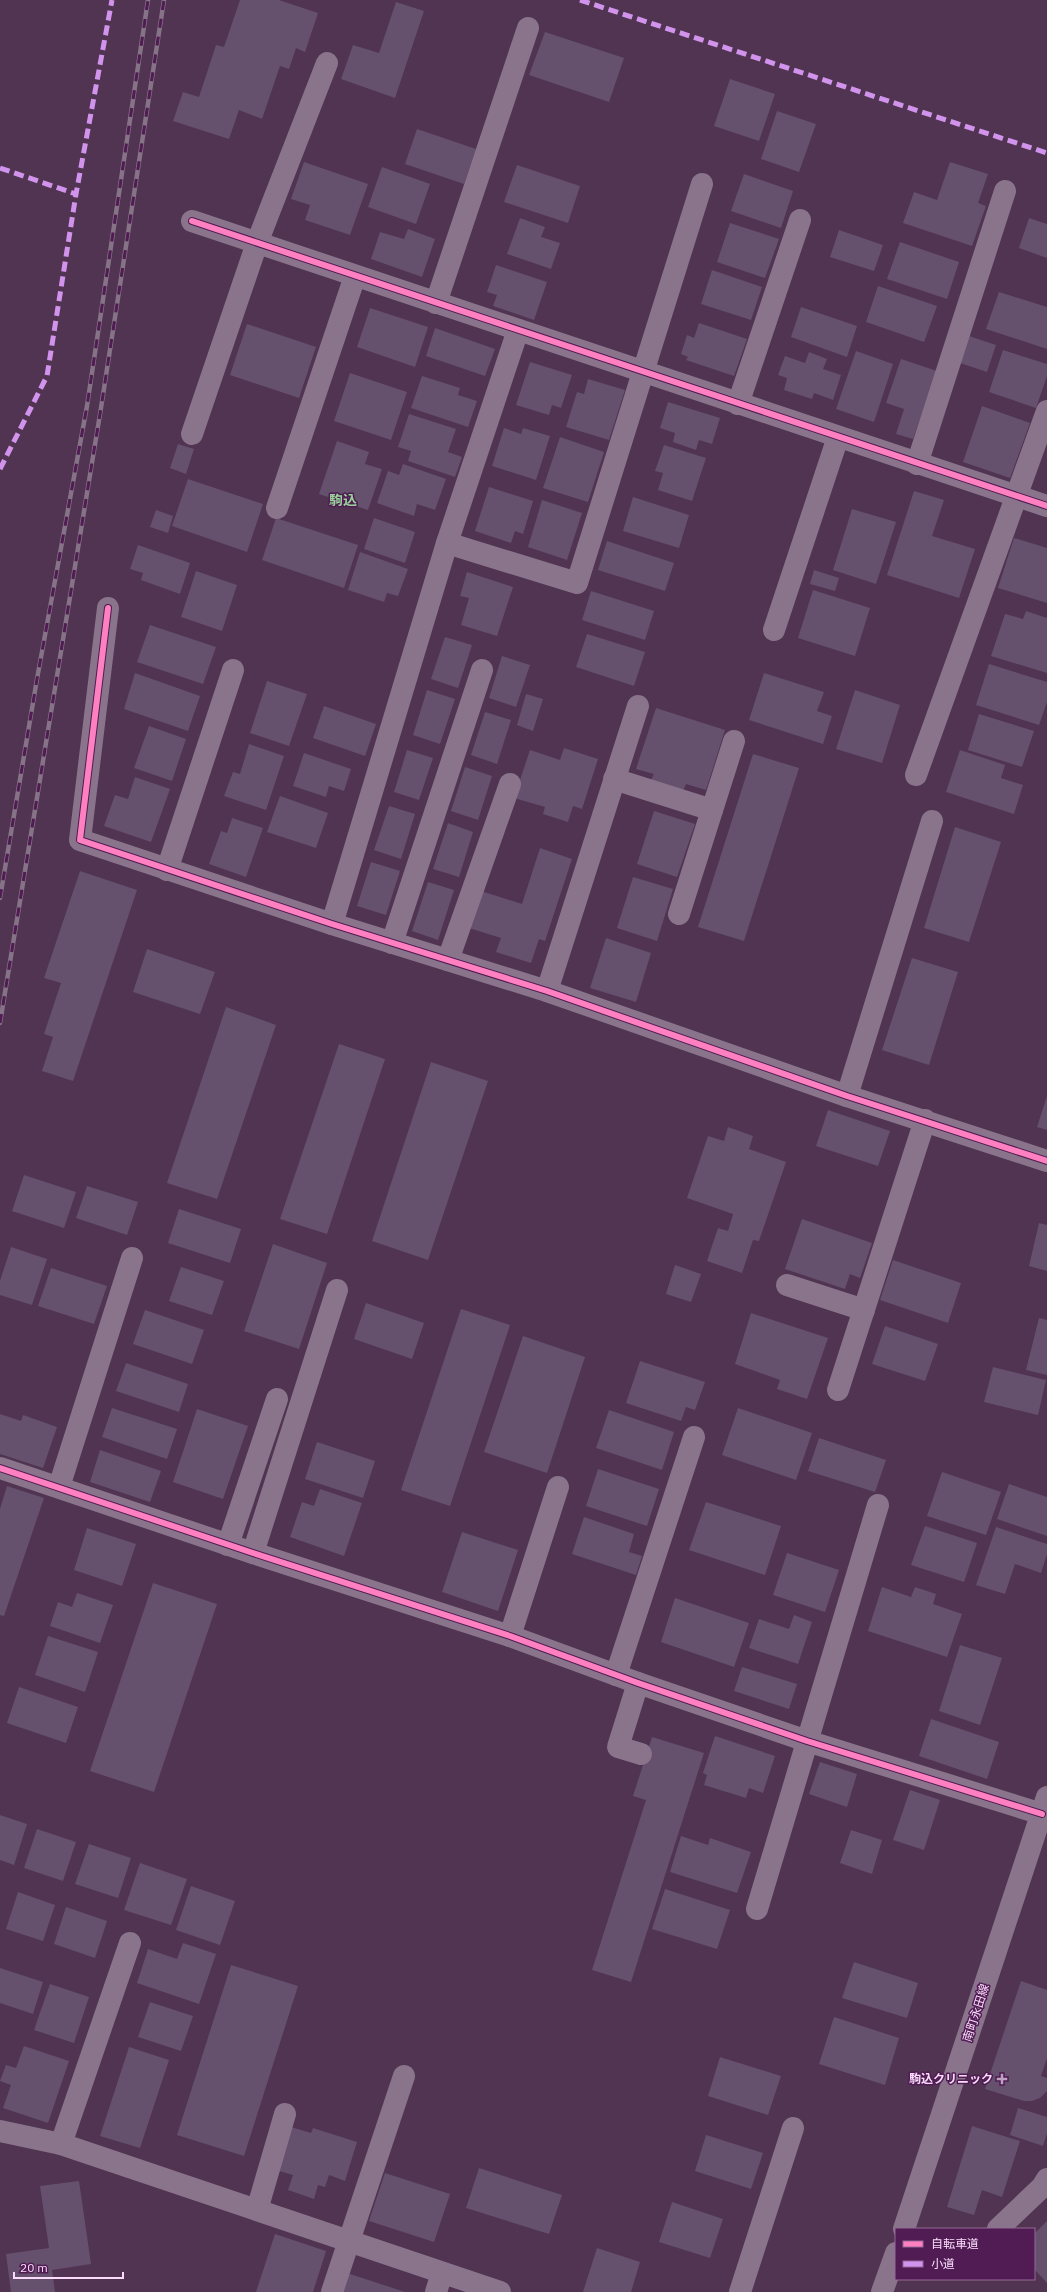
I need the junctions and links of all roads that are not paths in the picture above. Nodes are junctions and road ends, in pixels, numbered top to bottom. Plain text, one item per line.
1 (528, 28) dead end
2 (327, 63) dead end
3 (702, 184) dead end
4 (1005, 191) dead end
5 (800, 220) dead end
6 (192, 221) dead end
7 (257, 243) junction
8 (356, 276) junction
9 (436, 303) junction
10 (518, 330) junction
11 (643, 372) junction
12 (738, 404) junction
13 (1047, 411) edge
14 (192, 434) dead end
15 (838, 437) junction
16 (917, 464) junction
17 (1016, 497) junction
18 (1047, 506) edge
19 (277, 508) dead end
20 (447, 543) junction
21 (108, 608) dead end
22 (774, 630) dead end
23 (233, 670) dead end
24 (482, 670) dead end
25 (638, 706) dead end
26 (734, 741) dead end
27 (916, 775) dead end
28 (614, 779) junction
29 (510, 784) dead end
30 (712, 810) junction
31 (932, 821) dead end
32 (167, 870) junction
33 (679, 914) dead end
34 (332, 924) junction
35 (392, 943) junction
36 (448, 960) junction
37 (546, 991) junction
38 (847, 1096) junction
39 (925, 1120) junction
40 (1047, 1161) edge
41 (132, 1258) dead end
42 (787, 1285) dead end
43 (337, 1290) dead end
44 (864, 1310) junction
45 (838, 1390) dead end
46 (277, 1399) dead end
47 (694, 1437) dead end
48 (0, 1468) edge
49 (59, 1487) junction
50 (558, 1487) dead end
51 (878, 1505) dead end
52 (228, 1545) junction
53 (253, 1554) junction
54 (510, 1636) junction
55 (616, 1675) junction
56 (638, 1683) junction
57 (807, 1741) junction
58 (641, 1754) dead end
59 (1044, 1805) edge
60 (757, 1909) dead end
61 (130, 1944) dead end
62 (404, 2076) dead end
63 (285, 2114) dead end
64 (794, 2128) dead end
65 (0, 2131) edge
66 (60, 2144) junction
67 (1047, 2179) edge
68 (257, 2210) junction
69 (904, 2228) edge
70 (999, 2228) edge
71 (349, 2241) junction
72 (895, 2256) edge
73 (439, 2282) edge
74 (332, 2292) edge
75 (500, 2292) edge
76 (740, 2292) edge
77 (882, 2292) edge

1 - 9 street
2 - 7 street
3 - 11 street
4 - 16 street
5 - 12 street
6 - 7 street
7 - 8 street
7 - 14 street
8 - 9 street
8 - 19 street
9 - 10 street
10 - 11 street
10 - 20 street
11 - 12 street
11 - 20 street
12 - 15 street
13 - 17 street
15 - 16 street
15 - 22 street
16 - 17 street
17 - 18 street
17 - 27 street
20 - 34 street
21 - 32 street
23 - 32 street
24 - 35 street
25 - 28 street
26 - 30 street
28 - 30 street
28 - 37 street
29 - 36 street
30 - 33 street
31 - 38 street
32 - 34 street
34 - 35 street
35 - 36 street
36 - 37 street
37 - 38 street
38 - 39 street
39 - 40 street
39 - 44 street
41 - 49 street
42 - 44 street
43 - 53 street
44 - 45 street
46 - 52 street
47 - 55 street
48 - 49 street
49 - 52 street
50 - 54 street
51 - 57 street
52 - 53 street
53 - 54 street
54 - 55 street
55 - 56 street
56 - 57 street
56 - 58 street
57 - 59 street
57 - 60 street
59 - 69 street, 南町永田線
61 - 66 street
62 - 71 street
63 - 68 street
64 - 76 street
65 - 66 street
66 - 68 street
67 - 70 street
68 - 71 street
71 - 73 street
71 - 74 street
72 - 77 street
73 - 75 street

